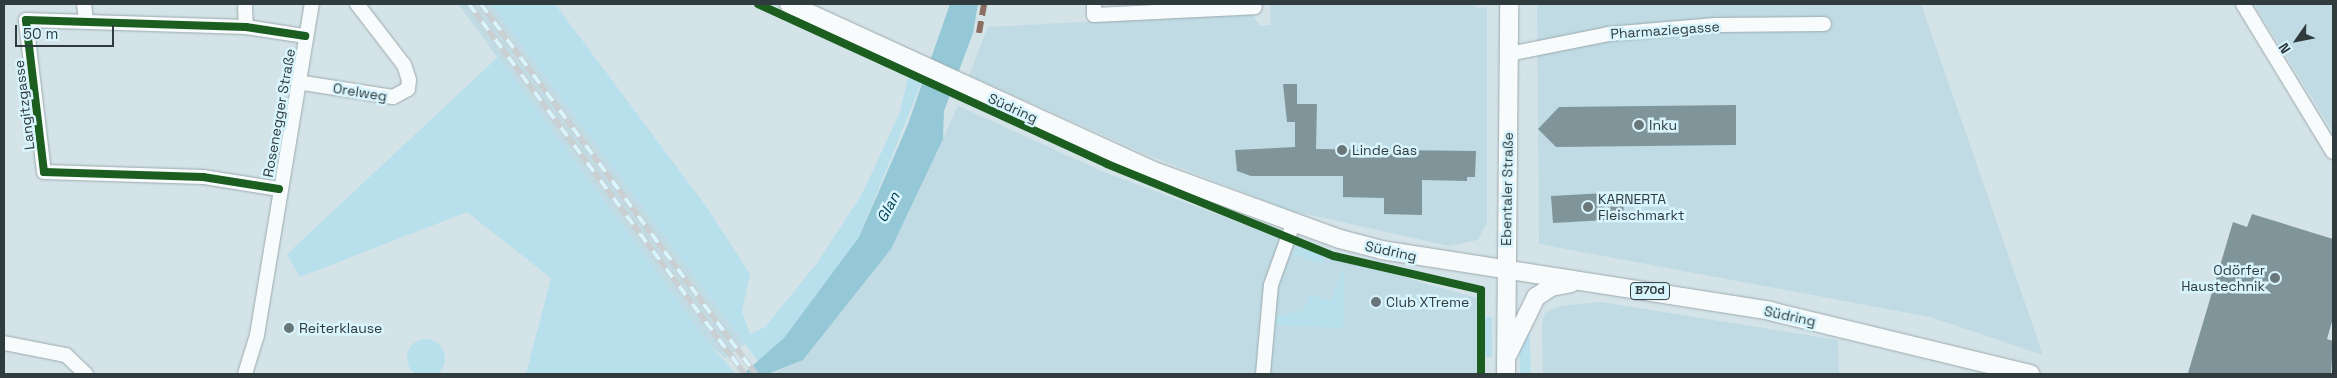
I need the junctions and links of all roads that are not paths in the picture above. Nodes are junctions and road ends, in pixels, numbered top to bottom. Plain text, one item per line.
1 (84, 4) edge
2 (245, 4) edge
3 (312, 4) edge
4 (357, 4) edge
5 (789, 4) edge
6 (1094, 4) edge
7 (1508, 4) edge
8 (2243, 4) edge
9 (1255, 7) dead end
10 (86, 21) junction
11 (1824, 24) dead end
12 (246, 27) junction
13 (305, 36) junction
14 (1509, 54) junction
15 (297, 82) junction
16 (2333, 152) edge
17 (279, 189) junction
18 (1292, 224) junction
19 (1506, 270) junction
20 (1584, 281) junction
21 (4, 343) edge
22 (1506, 367) edge
23 (86, 374) edge
24 (245, 374) edge
25 (1262, 374) edge
26 (2030, 374) edge

1 - 10 street
2 - 12 street
3 - 13 street, Rosenegger Straße
4 - 15 street, Orelweg
5 - 18 main road, Südring / B70d
6 - 9 street
7 - 14 main road, Ebentaler Straße
8 - 16 street
10 - 12 street, Langitzgasse
10 - 17 street, Langitzgasse
11 - 14 street, Pharmaziegasse
12 - 13 street, Langitzgasse
13 - 15 street, Rosenegger Straße
14 - 19 main road, Ebentaler Straße
15 - 17 street, Rosenegger Straße
17 - 24 street, Rosenegger Straße
18 - 19 main road, Südring / B70d
18 - 25 street
19 - 20 main road, Südring / B70d
19 - 22 main road, Ebentaler Straße
20 - 22 main road
20 - 26 main road, Südring / B70d
21 - 23 street

